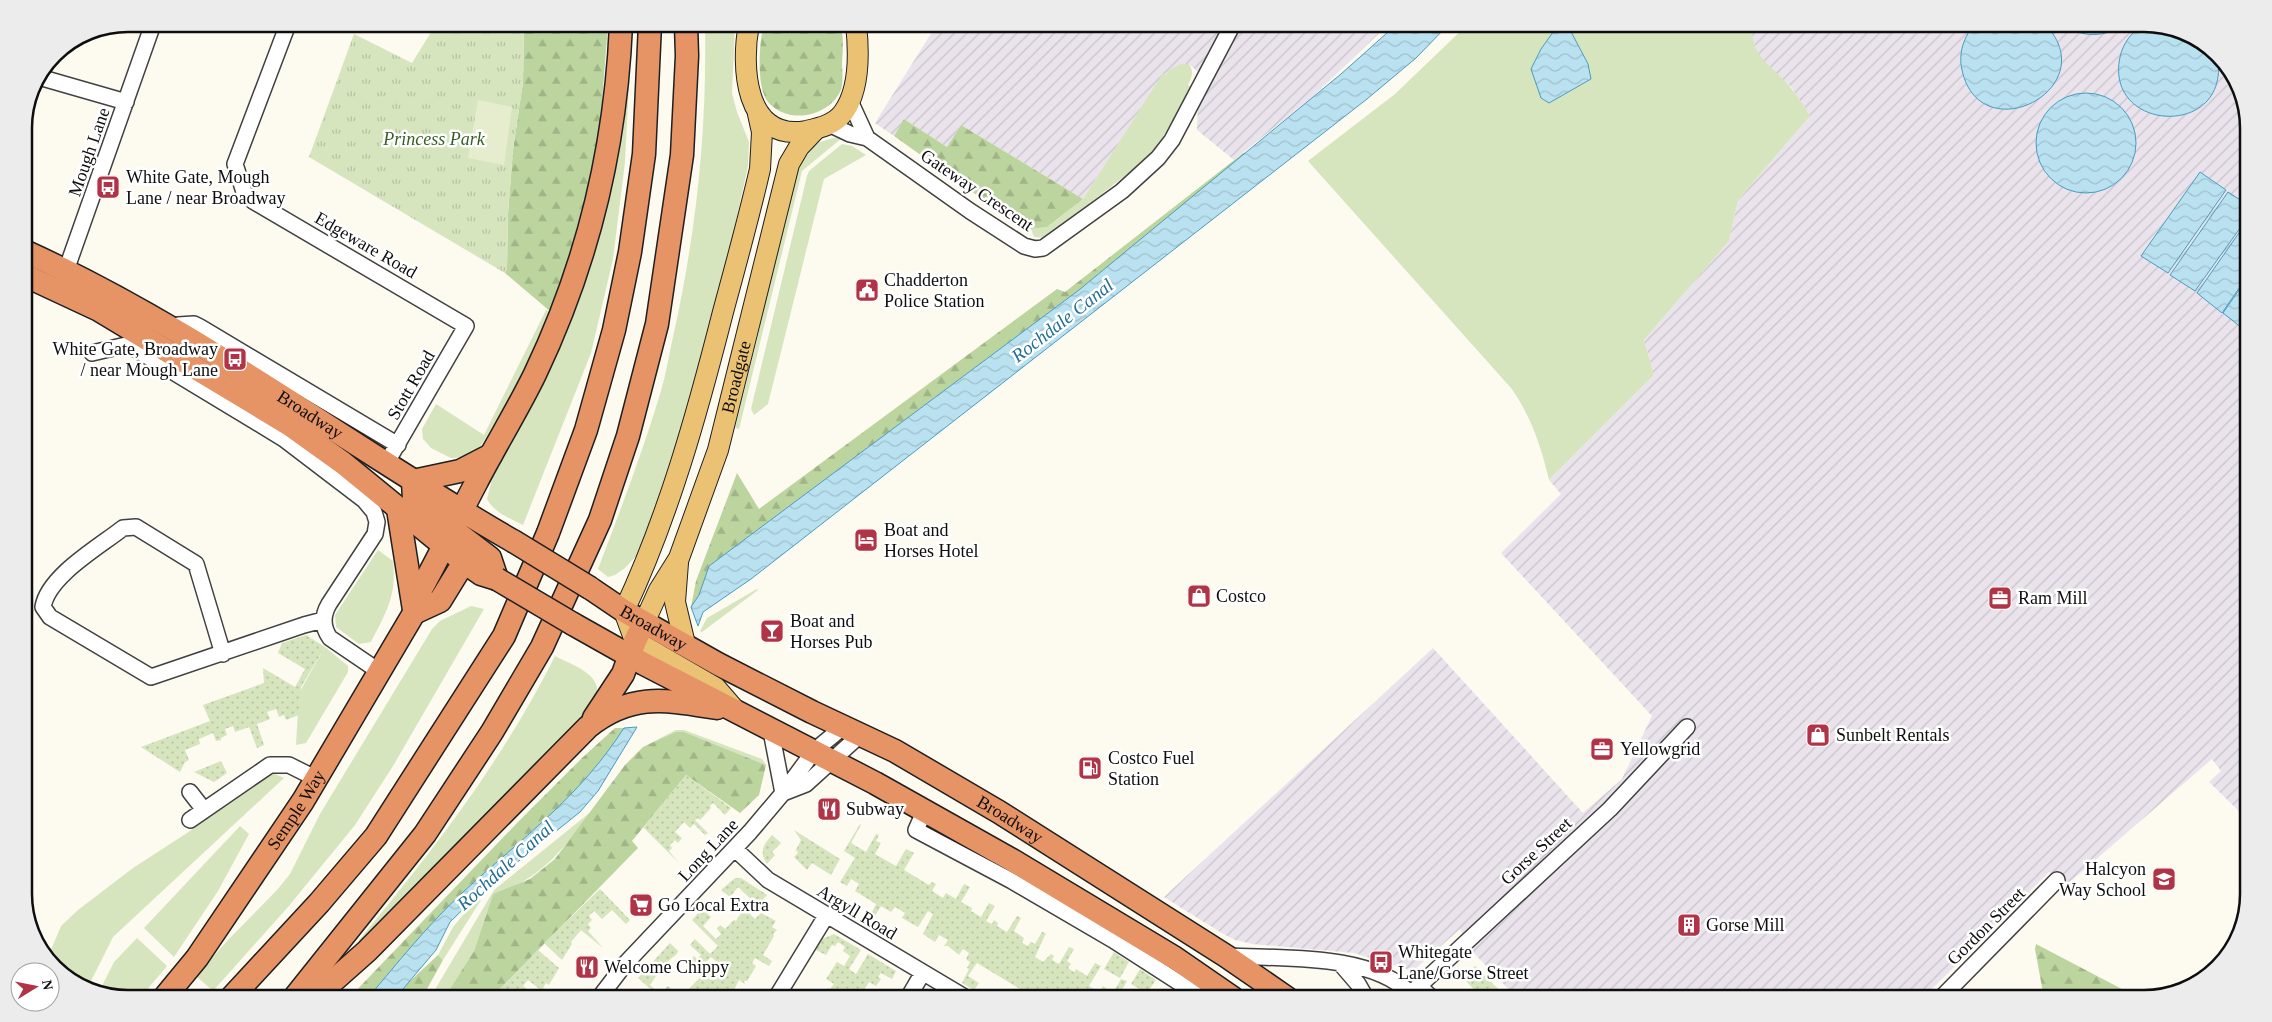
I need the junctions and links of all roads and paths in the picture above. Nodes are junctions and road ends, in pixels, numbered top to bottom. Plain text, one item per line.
1 (1229, 32) edge
2 (150, 33) edge
3 (285, 33) edge
4 (620, 33) edge
5 (650, 33) edge
6 (687, 33) edge
7 (747, 33) edge
8 (856, 33) edge
9 (46, 79) edge
10 (850, 101) junction
11 (126, 102) junction
12 (758, 114) junction
13 (823, 126) junction
14 (867, 138) junction
15 (33, 256) edge
16 (67, 271) junction
17 (33, 280) edge
18 (58, 292) junction
19 (466, 326) joint
20 (92, 353) dead end
21 (392, 453) junction
22 (492, 455) junction
23 (413, 481) junction
24 (398, 510) junction
25 (453, 530) junction
26 (469, 554) junction
27 (679, 558) junction
28 (496, 579) junction
29 (451, 586) junction
30 (624, 611) junction
31 (414, 613) junction
32 (323, 620) junction
33 (636, 640) junction
34 (685, 644) junction
35 (223, 654) junction
36 (380, 672) junction
37 (614, 702) junction
38 (736, 710) junction
39 (1687, 727) dead end
40 (771, 731) junction
41 (852, 731) junction
42 (823, 757) junction
43 (317, 779) junction
44 (190, 792) dead end
45 (784, 793) junction
46 (204, 810) junction
47 (190, 820) dead end
48 (736, 849) junction
49 (982, 855) junction
50 (2057, 880) dead end
51 (826, 916) junction
52 (1226, 956) junction
53 (1340, 963) junction
54 (922, 974) junction
55 (171, 989) edge
56 (239, 989) edge
57 (301, 989) edge
58 (324, 989) edge
59 (606, 989) edge
60 (781, 989) edge
61 (913, 989) edge
62 (950, 989) edge
63 (1189, 989) edge
64 (1220, 989) edge
65 (1274, 989) edge
66 (1361, 989) edge
67 (1408, 989) edge
68 (1415, 989) edge
69 (1950, 989) edge

1 - 14 street, Gateway Crescent
2 - 11 street, Mough Lane
3 - 19 street, Edgeware Road
4 - 22 highway, Semple Way
5 - 56 highway
6 - 57 highway
7 - 12 main road, Broadgate
8 - 10 main road, Broadgate
9 - 11 street
10 - 13 main road, Broadgate
10 - 14 street, Gateway Crescent
11 - 16 street, Mough Lane
12 - 13 main road
12 - 30 main road, Broadgate
13 - 14 street, Gateway Crescent
13 - 27 main road, Broadgate
15 - 16 highway, Broadway
16 - 18 street, Mough Lane
16 - 21 highway, Broadway
17 - 18 highway, Broadway
18 - 24 highway, Broadway
19 - 21 street, Stott Road
20 - 32 street, Broadway
21 - 23 highway, Broadway
22 - 23 highway
22 - 25 highway, Semple Way
23 - 25 highway, Broadway
24 - 25 highway, Broadway
24 - 31 highway
25 - 26 highway, Broadway
25 - 30 highway, Broadway, bridge
25 - 31 highway, Semple Way
26 - 28 highway, Broadway
26 - 29 highway
27 - 33 main road, Broadgate
27 - 34 main road
28 - 29 highway
28 - 33 highway, Broadway, bridge
29 - 31 highway
30 - 33 highway, Broadway
31 - 36 highway, Semple Way
32 - 35 street
32 - 36 street
33 - 34 highway, Broadway
33 - 37 highway
33 - 38 highway, Broadway
34 - 41 highway, Broadway
35 - 35 street
36 - 43 highway, Semple Way
37 - 38 highway
37 - 58 highway
38 - 40 highway, Broadway
39 - 68 street, Gorse Street
40 - 42 highway, Broadway
40 - 45 street
41 - 42 street, Long Lane
41 - 52 highway, Broadway
42 - 45 street, Long Lane
42 - 49 highway, Broadway
43 - 46 street
43 - 55 highway, Semple Way
44 - 46 street
45 - 48 street, Long Lane
46 - 47 street
48 - 51 street, Argyll Road
48 - 59 street, Long Lane
49 - 63 street, Broadway
49 - 64 highway, Broadway
50 - 69 street, Gordon Street
51 - 54 street, Argyll Road
51 - 60 street
52 - 53 street
52 - 65 highway, Broadway
53 - 66 street
53 - 67 street
54 - 61 street
54 - 62 street, Argyll Road

